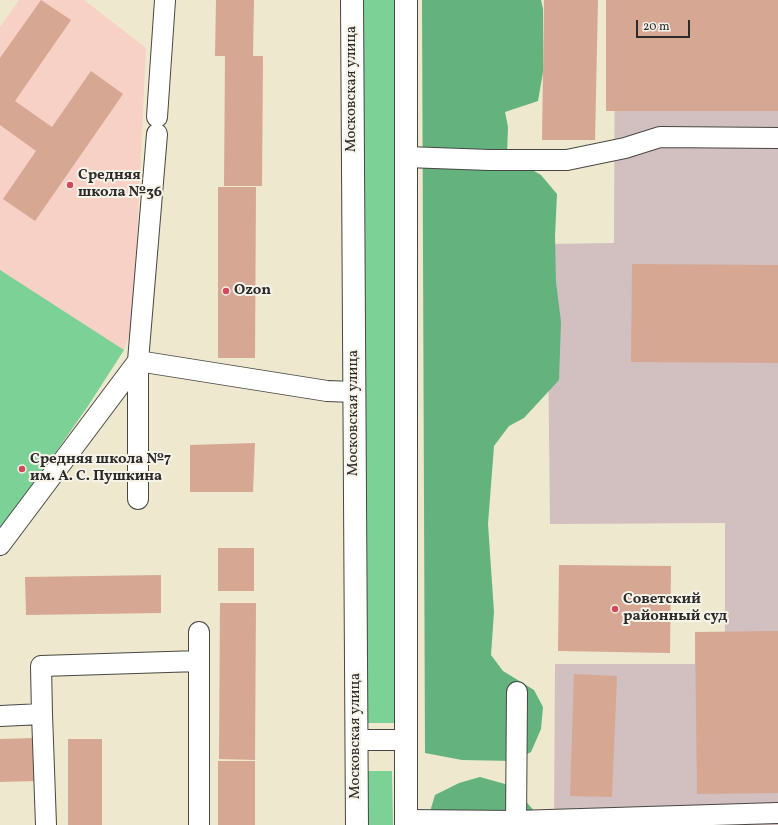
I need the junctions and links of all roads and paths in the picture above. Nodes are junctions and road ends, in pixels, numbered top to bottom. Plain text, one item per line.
1 (165, 0) edge
2 (352, 0) edge
3 (406, 0) edge
4 (778, 138) edge
5 (406, 157) junction
6 (138, 361) junction
7 (354, 392) junction
8 (138, 499) dead end
9 (0, 545) edge
10 (199, 632) dead end
11 (199, 661) junction
12 (518, 692) dead end
13 (42, 714) junction
14 (0, 716) edge
15 (356, 740) junction
16 (407, 740) junction
17 (778, 813) edge
18 (406, 823) edge
19 (516, 823) edge
20 (46, 825) edge
21 (199, 825) edge
22 (356, 825) edge

1 - 6 street
2 - 7 main road, Московская улица
3 - 5 main road
4 - 5 street
5 - 16 main road
6 - 7 street
6 - 8 street
6 - 9 street
7 - 15 main road, Московская улица
10 - 11 street
11 - 13 street
11 - 21 street
12 - 19 street
13 - 14 street
13 - 20 street
15 - 16 street
15 - 22 main road, Московская улица
16 - 18 main road
17 - 19 street
18 - 19 street

